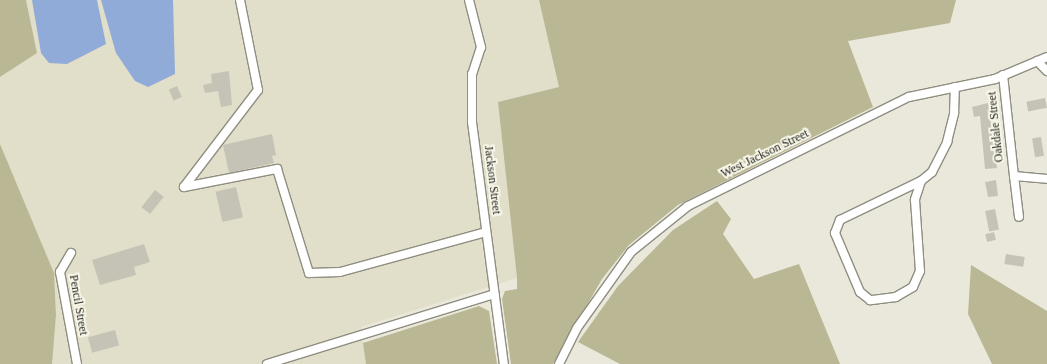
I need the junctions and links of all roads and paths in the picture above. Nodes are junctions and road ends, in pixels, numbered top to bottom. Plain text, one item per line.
1 (240, 0) edge
2 (469, 0) edge
3 (1047, 56) edge
4 (1037, 61) junction
5 (1047, 71) edge
6 (1003, 75) junction
7 (955, 87) junction
8 (1014, 176) junction
9 (1047, 179) edge
10 (921, 181) junction
11 (1018, 218) dead end
12 (486, 232) junction
13 (70, 253) dead end
14 (494, 294) junction
15 (77, 364) edge
16 (267, 364) edge
17 (504, 364) edge
18 (559, 364) edge

1 - 12 street
2 - 12 street, Jackson Street
3 - 4 street, West Jackson Street
4 - 5 street
4 - 6 street, West Jackson Street
6 - 7 street, West Jackson Street
6 - 8 street, Oakdale Street
7 - 10 street
7 - 18 street, West Jackson Street
8 - 9 street, Oakdale Street
8 - 11 street, Oakdale Street
10 - 10 street
12 - 14 street, Jackson Street
13 - 15 street, Pencil Street
14 - 16 street
14 - 17 street, Jackson Street

